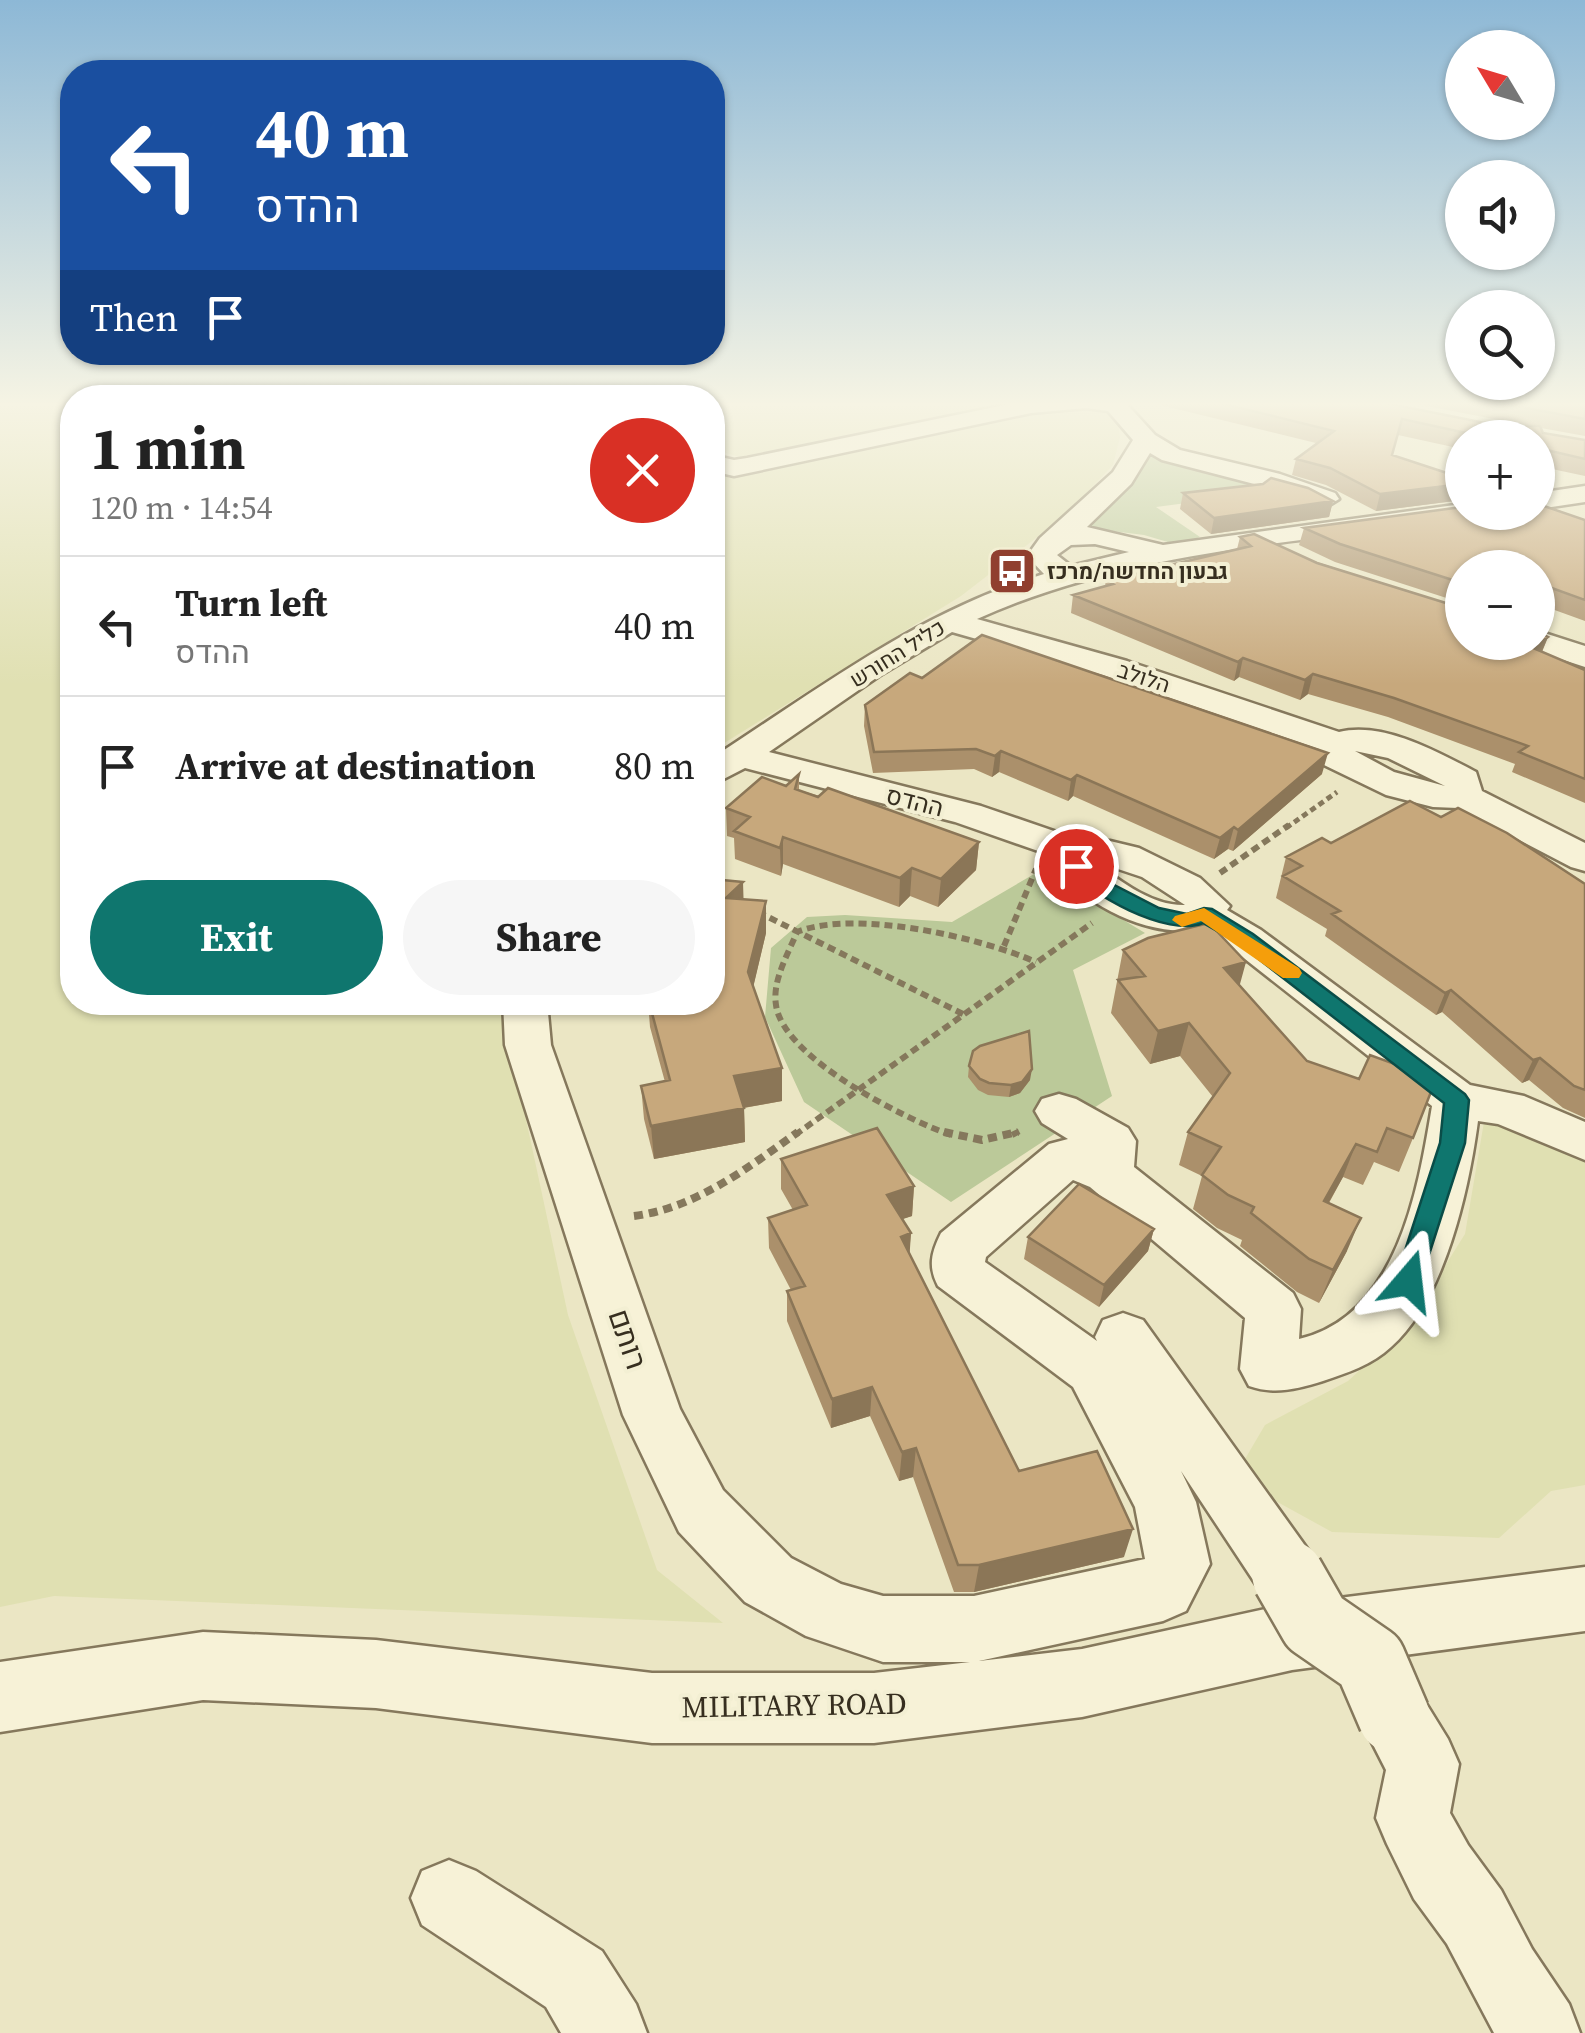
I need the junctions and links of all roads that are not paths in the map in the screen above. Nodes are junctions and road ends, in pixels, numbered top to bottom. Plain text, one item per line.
1 (1104, 496) edge
2 (1318, 496) edge
3 (1555, 510) edge
4 (1445, 514) edge
5 (1585, 523) edge
6 (1373, 525) junction
7 (1060, 538) junction
8 (1260, 541) junction
9 (1163, 556) junction
10 (1296, 559) edge
11 (1067, 578) junction
12 (948, 622) junction
13 (1555, 647) edge
14 (1585, 658) edge
15 (1338, 743) junction
16 (727, 765) edge
17 (1464, 796) junction
18 (1087, 855) junction
19 (1585, 859) edge
20 (1199, 902) junction
21 (527, 1015) edge
22 (1457, 1100) junction
23 (1059, 1112) road end
24 (1585, 1142) edge
25 (1108, 1174) junction
26 (1123, 1337) dead end
27 (1585, 1599) edge
28 (0, 1698) edge
29 (449, 1898) dead end
30 (607, 2033) edge
31 (1540, 2033) edge

1 - 7 street
2 - 6 street
3 - 5 street
4 - 6 street, כליל החורש
6 - 8 street, כליל החורש
7 - 9 street, כליל החורש
7 - 11 street
8 - 9 street, כליל החורש
8 - 10 street
9 - 11 street, כליל החורש
11 - 12 street, כליל החורש
12 - 15 street, הלולב
12 - 16 street, כליל החורש
13 - 14 street
15 - 17 street, הלולב
15 - 17 street, הלולב
16 - 18 street, ההדס
17 - 19 street, הלולב
18 - 20 street, ההדס
18 - 20 street, ההדס
20 - 22 street, ההדס
21 - 25 street, רותם
22 - 24 street
22 - 25 street
23 - 25 street
26 - 31 street, bridge
27 - 28 street, MILITARY ROAD
29 - 30 street

